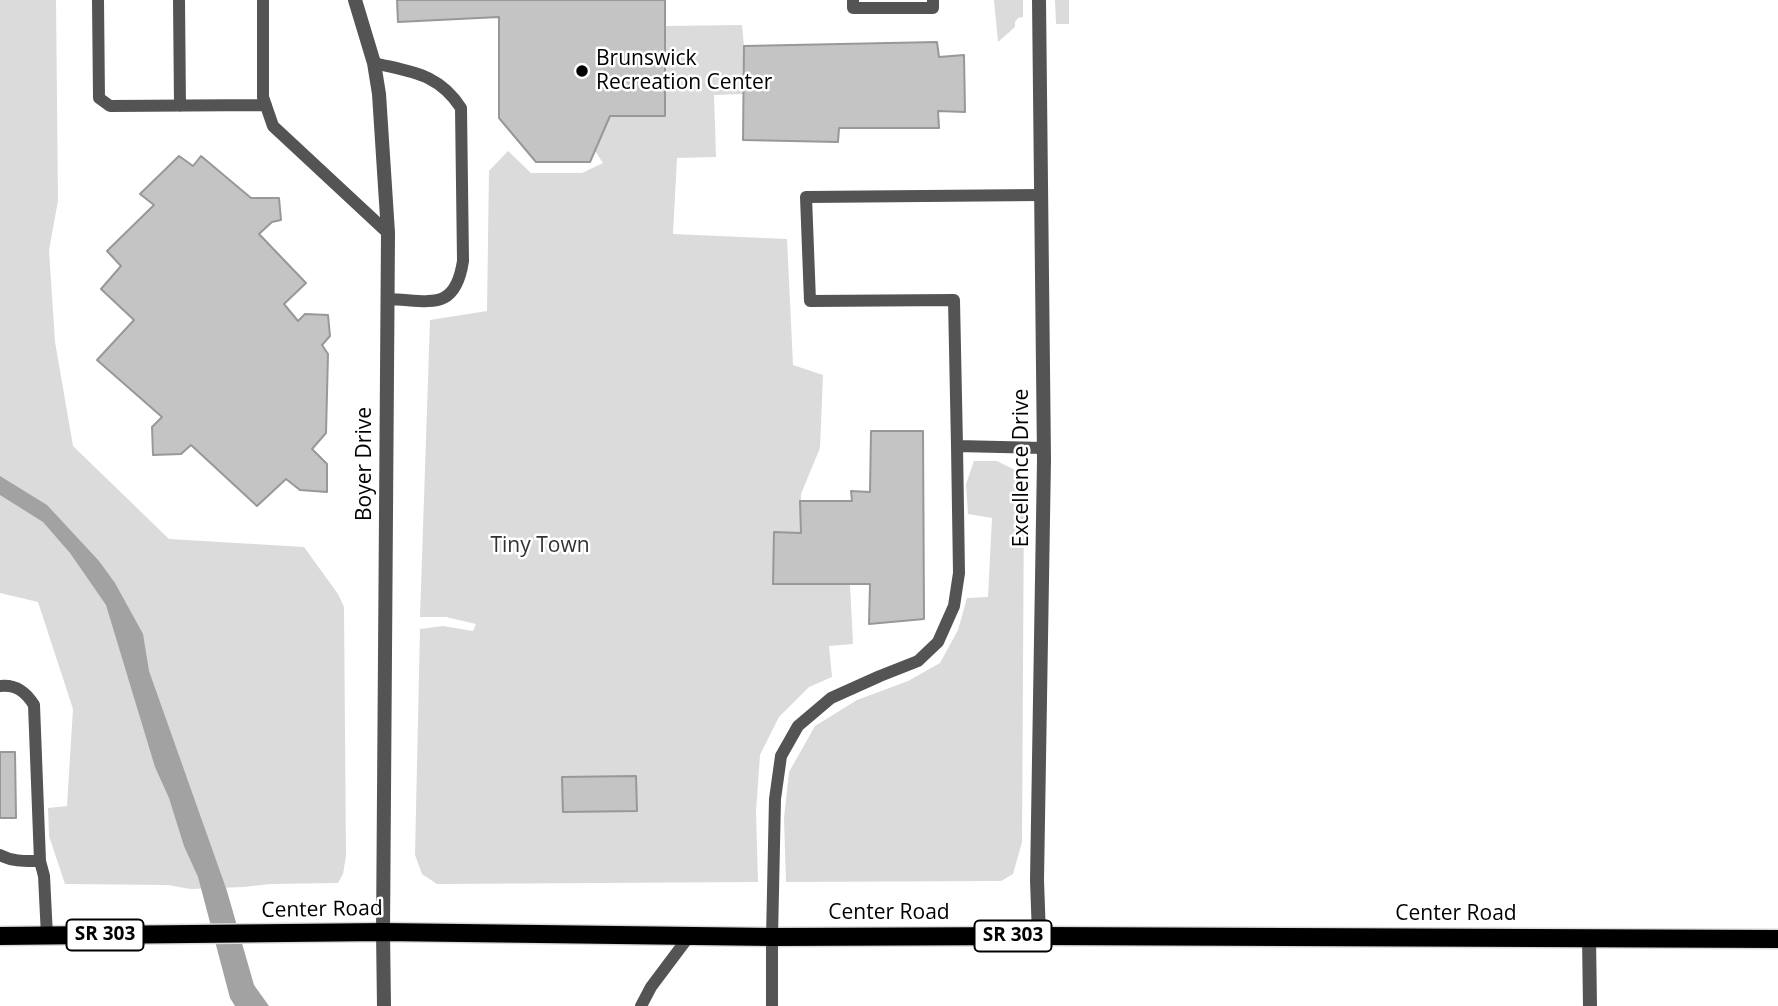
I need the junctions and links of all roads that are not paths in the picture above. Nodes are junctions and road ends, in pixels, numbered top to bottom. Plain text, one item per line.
1 (99, 0) edge
2 (180, 0) edge
3 (263, 0) edge
4 (355, 0) edge
5 (853, 0) edge
6 (933, 0) edge
7 (1039, 0) edge
8 (374, 63) junction
9 (266, 105) junction
10 (180, 106) junction
11 (1041, 195) junction
12 (388, 233) junction
13 (388, 299) junction
14 (957, 446) junction
15 (1044, 447) junction
16 (0, 686) edge
17 (0, 855) edge
18 (40, 861) junction
19 (383, 932) junction
20 (690, 935) junction
21 (0, 936) edge
22 (47, 936) junction
23 (772, 936) junction
24 (1039, 936) junction
25 (1589, 937) junction
26 (1778, 939) edge
27 (384, 1006) edge
28 (641, 1006) edge
29 (772, 1006) edge
30 (1590, 1006) edge

1 - 10 lane
2 - 10 lane
3 - 9 lane
4 - 8 street, Boyer Drive
5 - 6 lane
7 - 11 street, Excellence Drive
8 - 12 street, Boyer Drive
8 - 13 lane
9 - 10 lane
9 - 12 lane
11 - 14 lane
11 - 15 street, Excellence Drive
12 - 13 street, Boyer Drive
13 - 19 street, Boyer Drive
14 - 15 lane
14 - 23 lane
15 - 24 street, Excellence Drive
16 - 18 lane
17 - 18 lane
18 - 22 lane
19 - 20 main road, Center Road / SR 303
19 - 22 main road, Center Road / SR 303
19 - 27 street, Boyer Drive
20 - 23 main road, Center Road / SR 303
20 - 28 lane
21 - 22 main road, Center Road / SR 303
23 - 24 main road, Center Road / SR 303
23 - 29 lane
24 - 25 main road, Center Road / SR 303
25 - 26 main road, Center Road / SR 303
25 - 30 street

